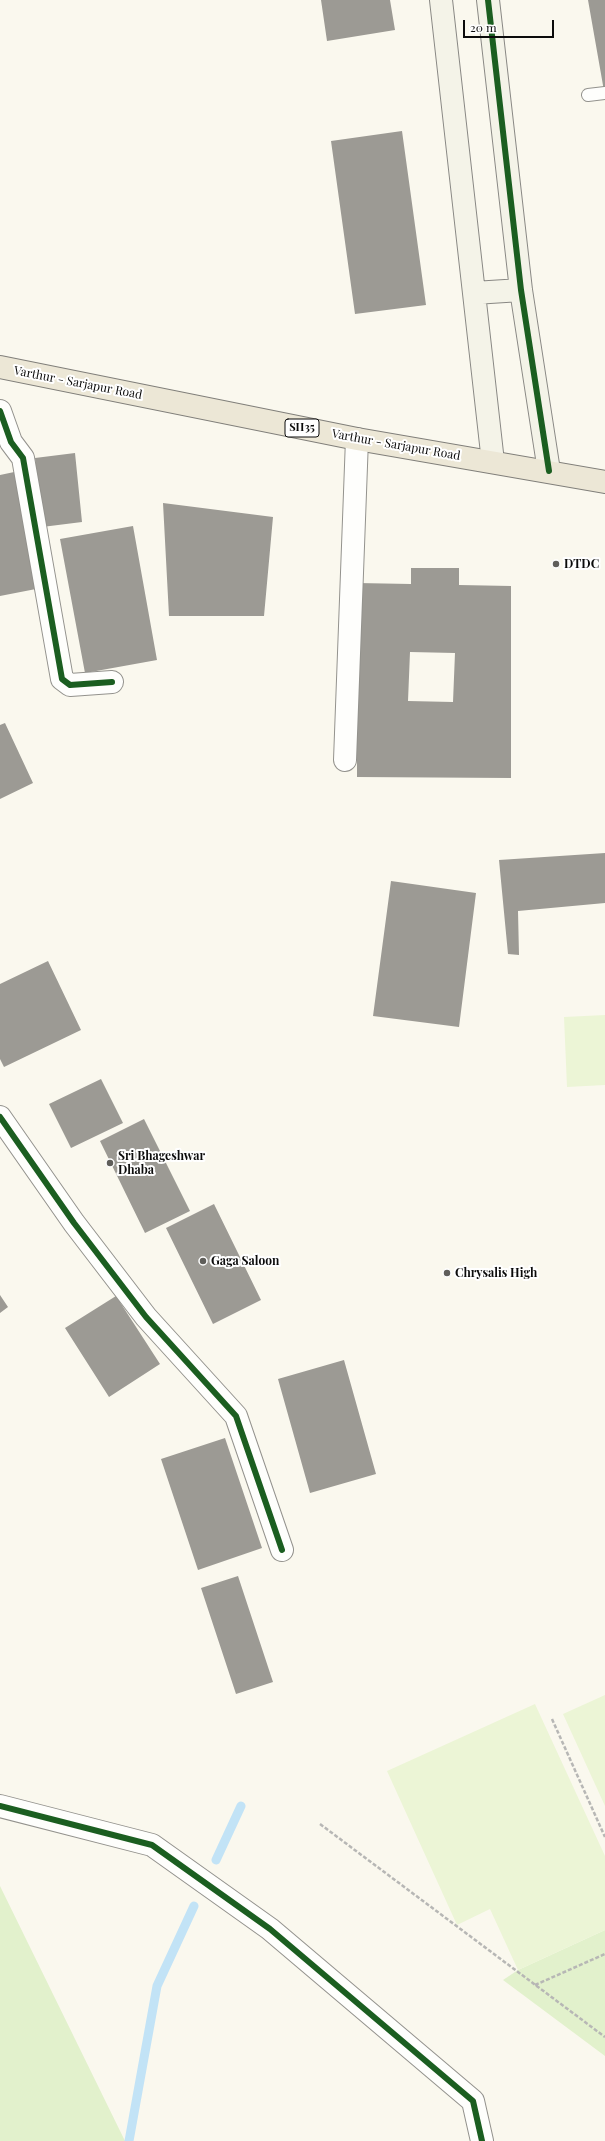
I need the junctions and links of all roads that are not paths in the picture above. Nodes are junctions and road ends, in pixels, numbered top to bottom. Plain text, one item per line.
1 (441, 0) edge
2 (488, 0) edge
3 (605, 93) edge
4 (588, 95) dead end
5 (521, 290) junction
6 (474, 293) junction
7 (0, 367) edge
8 (0, 411) edge
9 (357, 439) junction
10 (494, 462) junction
11 (549, 471) junction
12 (605, 482) edge
13 (112, 682) dead end
14 (345, 760) dead end
15 (0, 1117) edge
16 (282, 1550) dead end
17 (0, 1806) edge
18 (482, 2141) edge

1 - 6 street
2 - 5 street
3 - 4 lane
5 - 6 street
5 - 11 street
6 - 10 street
7 - 9 main road, Varthur - Sarjapur Road / SH35
8 - 13 street
9 - 10 main road, Varthur - Sarjapur Road / SH35
9 - 14 street
10 - 11 main road, Varthur - Sarjapur Road / SH35
11 - 12 main road, Varthur - Sarjapur Road / SH35
15 - 16 street
17 - 18 street

